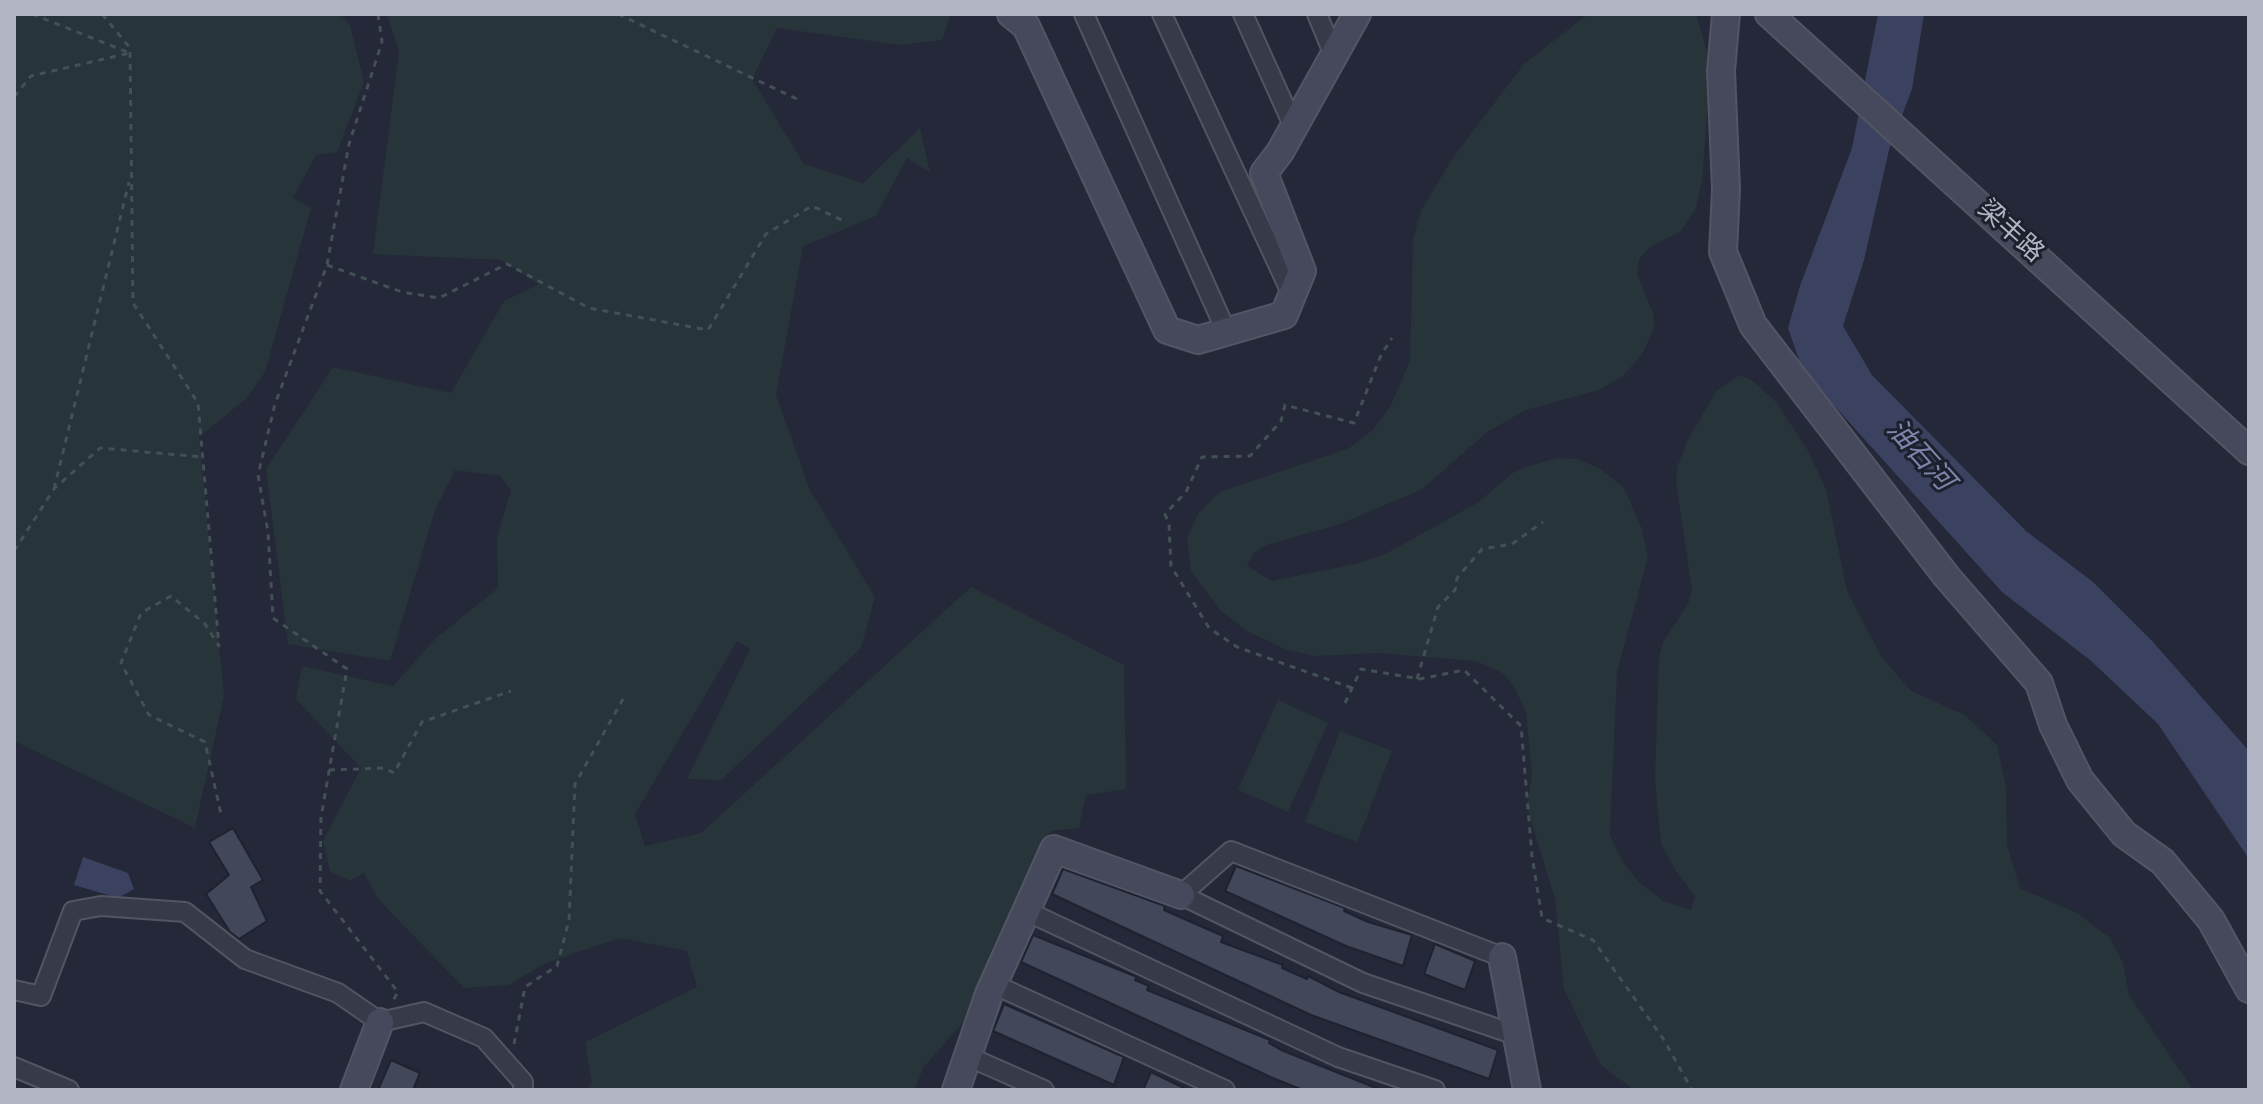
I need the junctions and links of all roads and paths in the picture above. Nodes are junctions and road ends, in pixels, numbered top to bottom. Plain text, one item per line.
1 (32, 14) edge
2 (102, 14) edge
3 (378, 14) edge
4 (618, 14) edge
5 (1084, 14) edge
6 (1162, 14) edge
7 (1243, 14) edge
8 (1317, 14) edge
9 (1357, 14) edge
10 (1726, 14) edge
11 (1769, 14) edge
12 (1024, 18) edge
13 (131, 53) junction
14 (1334, 55) junction
15 (14, 97) edge
16 (801, 101) dead end
17 (1294, 127) junction
18 (131, 174) junction
19 (846, 222) dead end
20 (327, 265) junction
21 (1293, 297) junction
22 (1227, 333) junction
23 (1392, 338) dead end
24 (2249, 451) edge
25 (203, 457) junction
26 (54, 489) junction
27 (1543, 522) dead end
28 (14, 551) edge
29 (1417, 679) junction
30 (1352, 688) junction
31 (511, 691) dead end
32 (623, 699) dead end
33 (1345, 703) dead end
34 (329, 770) junction
35 (221, 814) dead end
36 (1181, 895) junction
37 (1026, 911) junction
38 (1502, 957) joint
39 (993, 984) junction
40 (2249, 989) edge
41 (14, 990) edge
42 (380, 1022) junction
43 (1516, 1035) junction
44 (967, 1056) junction
45 (510, 1067) junction
46 (17, 1069) edge
47 (25, 1090) edge
48 (69, 1090) edge
49 (354, 1090) edge
50 (523, 1090) edge
51 (956, 1090) edge
52 (1044, 1090) edge
53 (1225, 1090) edge
54 (1435, 1090) edge
55 (1527, 1090) edge
56 (1692, 1090) edge

1 - 13 path
2 - 13 path
3 - 20 path
4 - 16 path
5 - 22 street
6 - 21 street
7 - 17 street
8 - 14 street
9 - 14 street
10 - 40 street
11 - 24 street, 梁丰路
12 - 22 street
13 - 15 path
13 - 18 path
14 - 17 street
17 - 21 street
18 - 25 path
18 - 26 path
19 - 20 path
20 - 34 path
21 - 22 street
23 - 30 path
25 - 26 path
25 - 35 path
26 - 28 path
27 - 29 path
29 - 30 path
29 - 56 path
30 - 33 path
31 - 34 path
32 - 45 path
34 - 42 path
36 - 37 street
36 - 38 street
36 - 43 street
37 - 39 street
37 - 54 street
38 - 43 street
39 - 44 street
39 - 53 street
41 - 42 street
42 - 45 street
42 - 49 street
43 - 55 street
44 - 51 street
44 - 52 street
45 - 50 street
46 - 47 street
46 - 48 street

